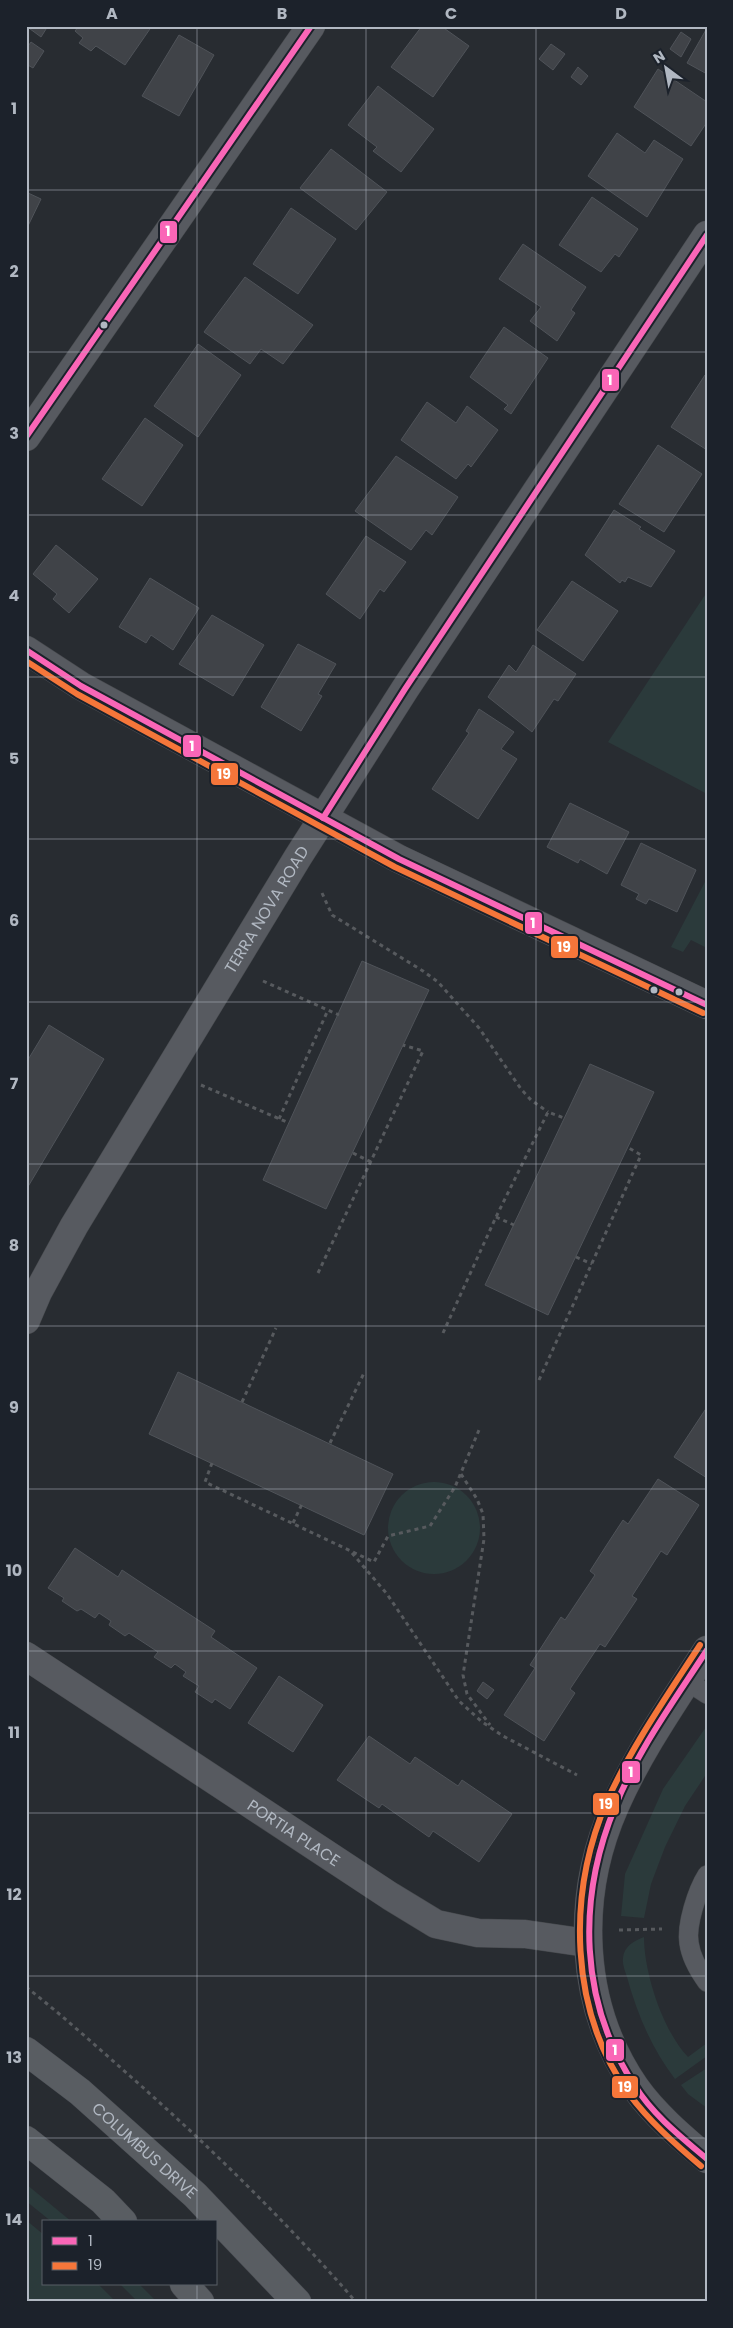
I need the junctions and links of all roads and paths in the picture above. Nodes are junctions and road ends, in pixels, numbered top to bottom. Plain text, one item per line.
1 (311, 26) edge
2 (707, 235) edge
3 (26, 437) edge
4 (26, 650) edge
5 (323, 818) junction
6 (322, 893) dead end
7 (263, 981) dead end
8 (707, 1005) edge
9 (328, 1010) junction
10 (338, 1015) dead end
11 (403, 1045) dead end
12 (201, 1085) dead end
13 (548, 1112) junction
14 (564, 1118) dead end
15 (279, 1119) junction
16 (289, 1123) dead end
17 (627, 1147) dead end
18 (352, 1153) dead end
19 (371, 1162) junction
20 (496, 1217) junction
21 (514, 1225) dead end
22 (576, 1257) dead end
23 (592, 1264) junction
24 (318, 1273) dead end
25 (26, 1320) edge
26 (276, 1328) dead end
27 (443, 1334) dead end
28 (364, 1373) dead end
29 (540, 1380) dead end
30 (242, 1402) dead end
31 (479, 1430) dead end
32 (330, 1443) dead end
33 (212, 1463) dead end
34 (461, 1473) junction
35 (302, 1504) dead end
36 (292, 1523) junction
37 (350, 1551) junction
38 (707, 1650) edge
39 (26, 1656) edge
40 (697, 1687) edge
41 (493, 1729) junction
42 (577, 1775) dead end
43 (707, 1875) edge
44 (690, 1927) junction
45 (618, 1930) dead end
46 (587, 1943) junction
47 (707, 1982) edge
48 (26, 1987) edge
49 (26, 2051) edge
50 (26, 2140) edge
51 (707, 2158) edge
52 (121, 2220) edge
53 (186, 2286) edge
54 (200, 2302) edge
55 (297, 2302) edge
56 (356, 2302) edge

1 - 3 street
2 - 5 street, TERRA NOVA ROAD
4 - 5 street
5 - 8 street
5 - 25 street, TERRA NOVA ROAD
6 - 13 path
7 - 9 path
9 - 10 path
9 - 15 path
11 - 19 path
12 - 15 path
13 - 14 path
13 - 20 path
15 - 16 path
17 - 23 path
18 - 19 path
19 - 24 path
20 - 21 path
20 - 27 path
22 - 23 path
23 - 29 path
26 - 30 path
28 - 32 path
31 - 34 path
33 - 36 path
34 - 37 path
34 - 41 path
35 - 36 path
36 - 37 path
37 - 41 path
38 - 40 street
39 - 46 street, PORTIA PLACE
40 - 46 street
41 - 42 path
43 - 44 lane
44 - 45 path
44 - 47 lane
46 - 51 street
48 - 56 path
49 - 55 main road, COLUMBUS DRIVE
50 - 52 main road
53 - 54 main road

